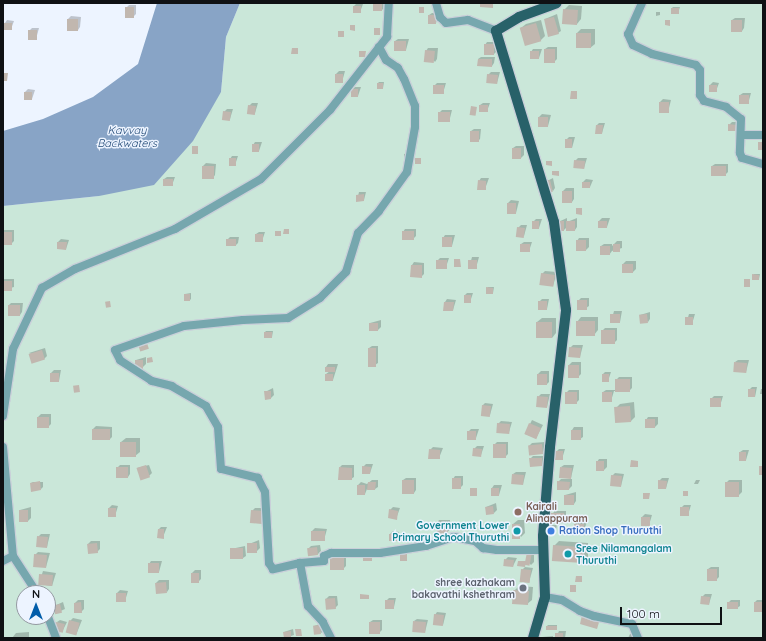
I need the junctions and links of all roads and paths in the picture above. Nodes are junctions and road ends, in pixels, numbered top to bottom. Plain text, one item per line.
1 (389, 3) edge
2 (436, 3) edge
3 (557, 3) edge
4 (642, 3) edge
5 (496, 31) junction
6 (379, 47) junction
7 (741, 135) junction
8 (763, 135) edge
9 (763, 164) edge
10 (3, 416) edge
11 (3, 447) edge
12 (544, 550) junction
13 (13, 556) junction
14 (3, 561) edge
15 (300, 563) junction
16 (32, 585) edge
17 (545, 597) junction
18 (51, 625) edge
19 (56, 638) edge
20 (331, 638) edge
21 (533, 638) edge
22 (638, 638) edge

1 - 6 street
2 - 5 street
3 - 5 main road
4 - 7 street
5 - 12 main road
6 - 10 street
6 - 15 street
7 - 8 street
7 - 9 street
11 - 13 street
12 - 15 street
12 - 17 main road
13 - 14 street
13 - 16 street
15 - 20 street
17 - 21 main road
17 - 22 street
18 - 19 street

